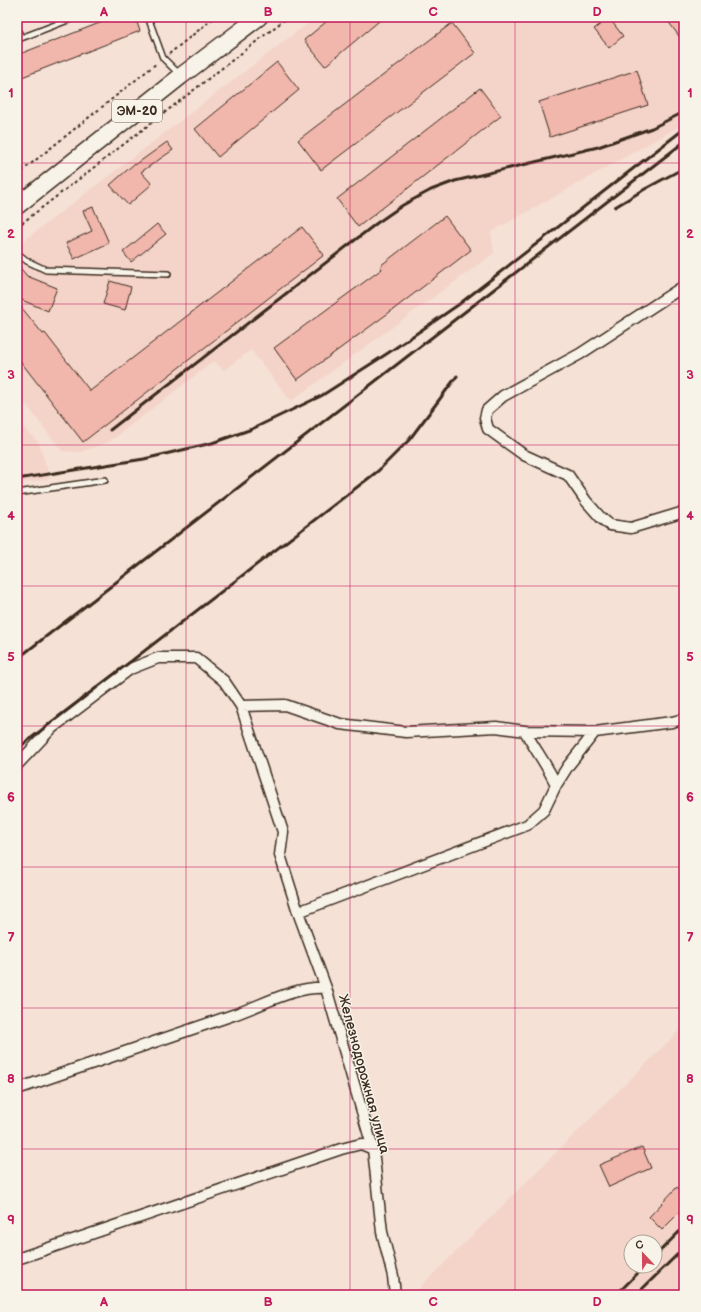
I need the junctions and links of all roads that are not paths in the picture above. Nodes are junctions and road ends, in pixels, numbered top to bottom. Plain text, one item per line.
1 (76, 17) edge
2 (148, 17) edge
3 (259, 17) edge
4 (17, 28) edge
5 (19, 39) edge
6 (181, 76) junction
7 (17, 185) edge
8 (22, 201) edge
9 (17, 253) edge
10 (168, 274) dead end
11 (684, 286) edge
12 (106, 480) dead end
13 (17, 493) edge
14 (684, 512) edge
15 (241, 706) junction
16 (684, 719) edge
17 (525, 731) junction
18 (595, 732) junction
19 (17, 765) edge
20 (556, 785) junction
21 (298, 912) junction
22 (326, 988) junction
23 (17, 1089) edge
24 (373, 1149) junction
25 (17, 1258) edge
26 (395, 1295) edge

1 - 5 lane
2 - 6 lane
3 - 6 main road, ЭМ-20
4 - 5 lane
6 - 8 main road, ЭМ-20
7 - 8 lane
9 - 10 lane
11 - 14 street
12 - 13 lane
15 - 17 street
15 - 19 street, Железнодорожная улица
15 - 21 street, Железнодорожная улица
16 - 18 street
17 - 18 street
17 - 20 street
18 - 20 street
20 - 21 street
21 - 22 street, Железнодорожная улица
22 - 23 street
22 - 24 street, Железнодорожная улица
24 - 25 street
24 - 26 street, Железнодорожная улица

